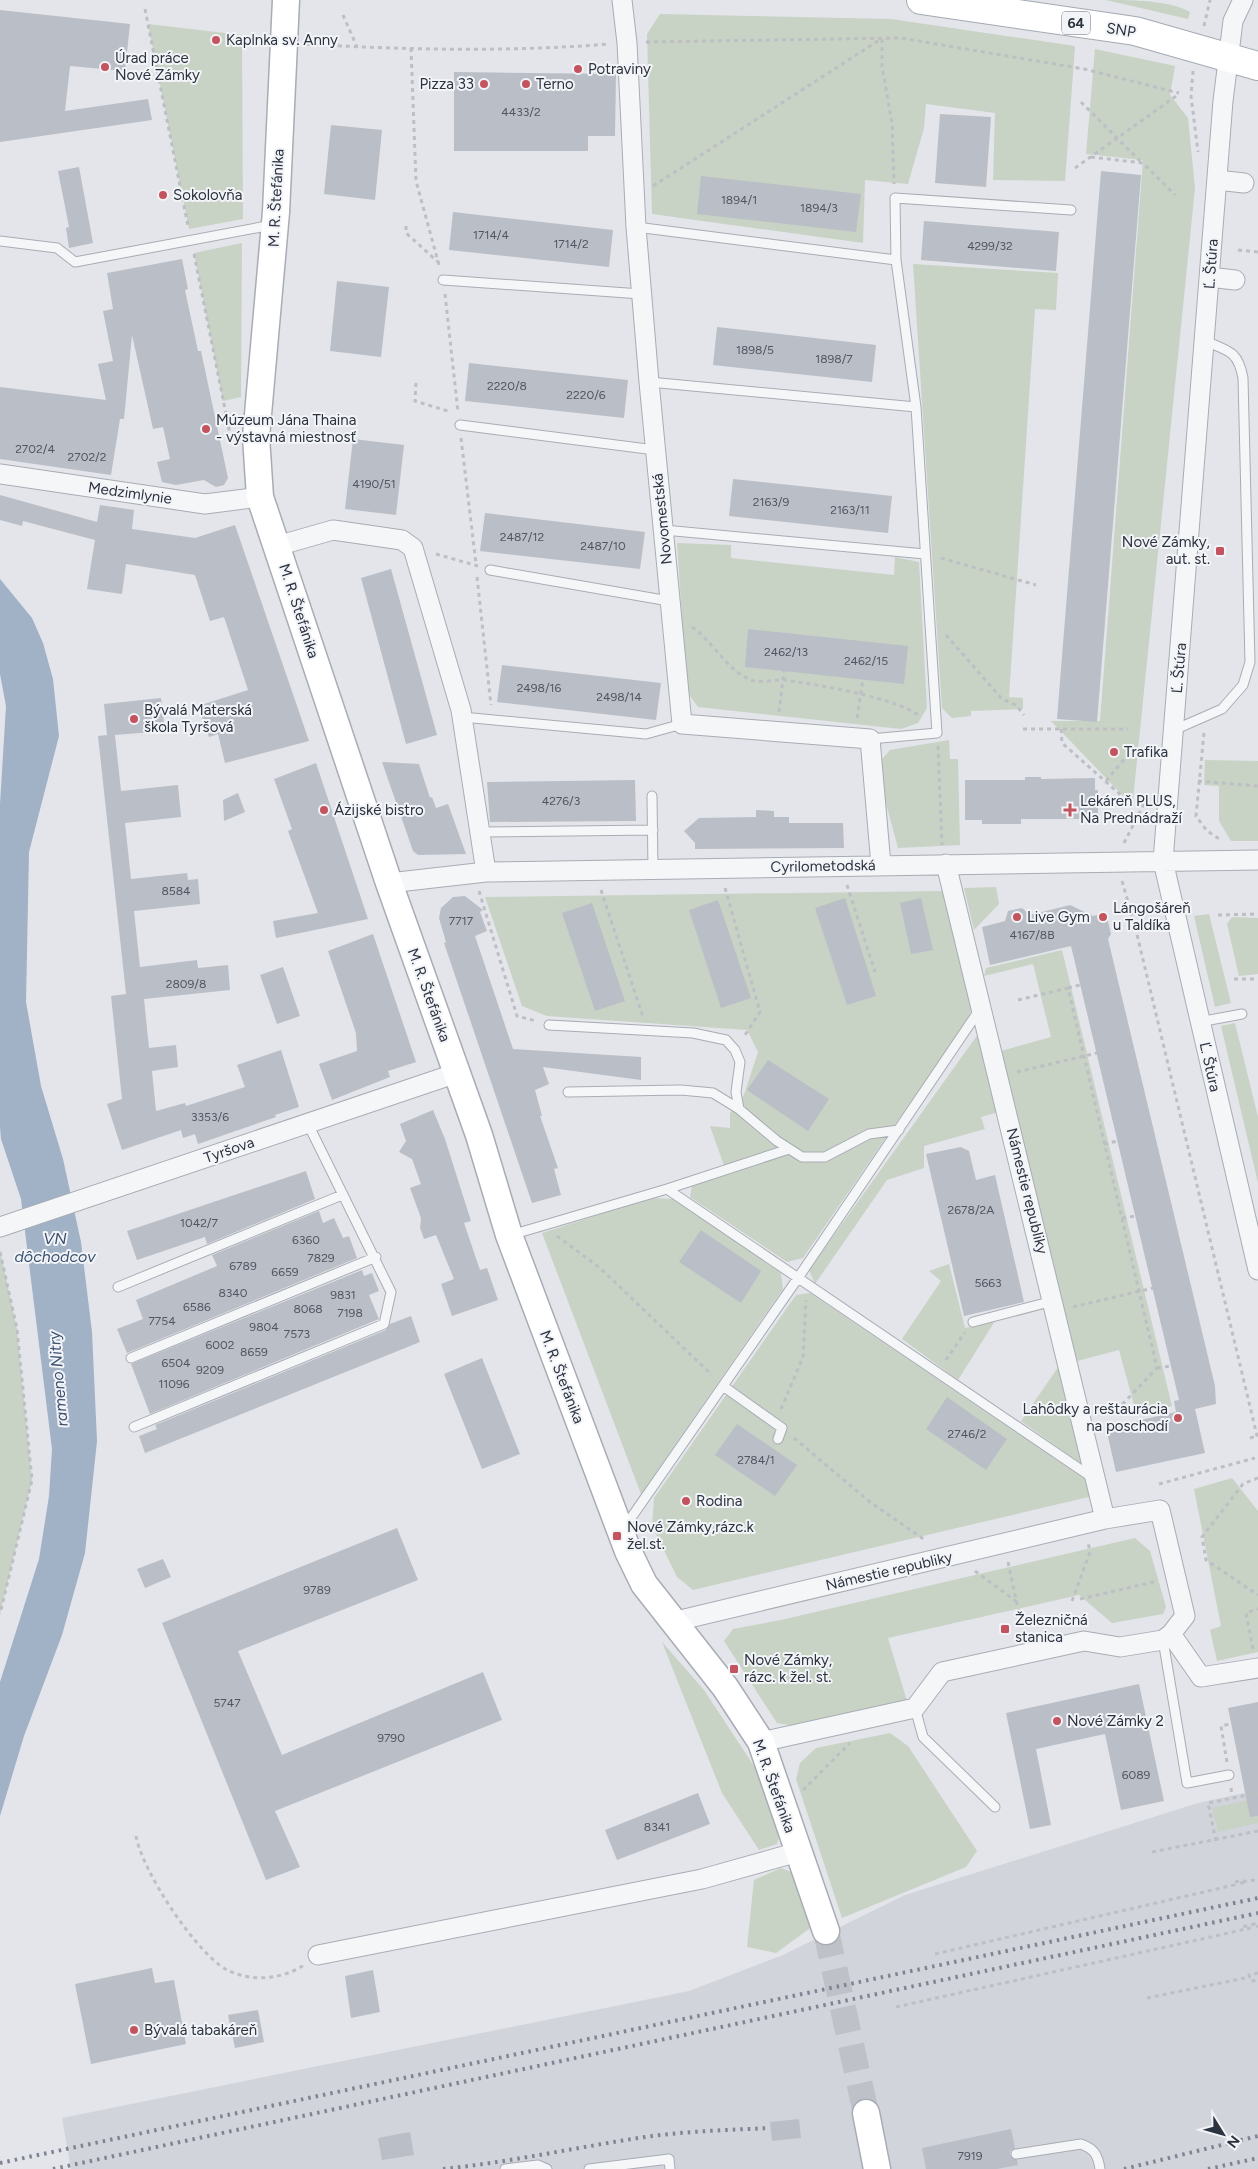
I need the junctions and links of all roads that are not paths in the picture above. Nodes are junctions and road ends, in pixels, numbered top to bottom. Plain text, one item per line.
1 (286, 0) edge
2 (622, 0) edge
3 (921, 0) edge
4 (1243, 0) edge
5 (1230, 57) junction
6 (1258, 66) edge
7 (1217, 180) junction
8 (1244, 183) dead end
9 (1071, 210) dead end
10 (275, 225) junction
11 (636, 228) junction
12 (0, 241) edge
13 (896, 260) junction
14 (1209, 278) junction
15 (443, 280) road end
16 (1235, 280) dead end
17 (641, 294) junction
18 (1205, 341) junction
19 (649, 382) junction
20 (916, 407) junction
21 (460, 425) road end
22 (655, 450) junction
23 (0, 474) edge
24 (260, 497) junction
25 (664, 530) junction
26 (277, 546) junction
27 (925, 554) junction
28 (490, 570) road end
29 (669, 607) junction
30 (462, 717) junction
31 (682, 724) junction
32 (1174, 730) junction
33 (862, 739) junction
34 (652, 796) dead end
35 (653, 830) junction
36 (480, 832) junction
37 (944, 857) junction
38 (1258, 860) edge
39 (1163, 861) junction
40 (881, 865) junction
41 (653, 869) junction
42 (482, 880) junction
43 (389, 883) junction
44 (982, 1007) junction
45 (1242, 1014) dead end
46 (1199, 1022) junction
47 (549, 1025) road end
48 (457, 1073) junction
49 (568, 1092) dead end
50 (739, 1109) junction
51 (308, 1124) junction
52 (899, 1130) junction
53 (789, 1149) junction
54 (666, 1189) junction
55 (342, 1196) junction
56 (6, 1225) edge
57 (509, 1235) junction
58 (376, 1257) junction
59 (1258, 1270) edge
60 (798, 1278) junction
61 (118, 1287) dead end
62 (1055, 1306) junction
63 (973, 1322) road end
64 (131, 1358) dead end
65 (723, 1386) junction
66 (134, 1427) dead end
67 (778, 1439) dead end
68 (1097, 1481) junction
69 (1105, 1519) junction
70 (621, 1532) junction
71 (672, 1622) junction
72 (1167, 1637) junction
73 (1257, 1668) edge
74 (916, 1708) junction
75 (761, 1742) junction
76 (1229, 1775) road end
77 (995, 1807) dead end
78 (798, 1852) junction
79 (826, 1931) tunnel mouth
80 (318, 1955) road end
81 (866, 2113) tunnel mouth
82 (1016, 2154) dead end
83 (505, 2169) edge
84 (548, 2169) edge
85 (589, 2169) edge
86 (670, 2169) edge
87 (877, 2169) edge
88 (1100, 2169) edge

1 - 10 street, M. R. Štefánika
2 - 11 street, Novomestská
3 - 5 main road, SNP / 64
4 - 5 street, Ľ. Štúra
5 - 6 main road, SNP / 64
5 - 7 street, Ľ. Štúra
7 - 8 street
7 - 14 street, Ľ. Štúra
9 - 13 lane
10 - 12 lane
10 - 24 street, M. R. Štefánika
11 - 13 lane
11 - 17 street, Novomestská
13 - 20 lane
14 - 16 street
14 - 18 street, Ľ. Štúra
15 - 17 lane
17 - 19 street, Novomestská
18 - 32 street, Ľ. Štúra
18 - 32 lane
19 - 20 lane
19 - 22 street, Novomestská
20 - 27 lane
21 - 22 lane
22 - 25 street, Novomestská
23 - 24 street, Medzimlynie
24 - 26 street, M. R. Štefánika
25 - 27 lane
25 - 29 street, Novomestská
26 - 30 street
26 - 43 street, M. R. Štefánika
27 - 33 lane
28 - 29 lane
29 - 31 street, Novomestská
30 - 31 lane
30 - 36 street
31 - 33 street
32 - 39 street, Ľ. Štúra
33 - 40 street
34 - 35 lane
35 - 36 lane
35 - 41 lane
36 - 42 street
37 - 39 street, Cyrilometodská
37 - 40 street, Cyrilometodská
37 - 44 street, Námestie republiky
38 - 39 street, Cyrilometodská
39 - 46 street, Ľ. Štúra
40 - 41 street, Cyrilometodská
41 - 42 street, Cyrilometodská
42 - 43 street, Cyrilometodská
43 - 48 street, M. R. Štefánika
44 - 52 lane
44 - 62 street, Námestie republiky
45 - 46 lane
46 - 59 street, Ľ. Štúra
47 - 50 lane
48 - 51 street, Tyršova
48 - 57 street, M. R. Štefánika
49 - 50 lane
50 - 53 lane
51 - 55 lane
51 - 56 street, Tyršova
52 - 53 lane
52 - 60 lane
53 - 54 lane
54 - 57 lane
54 - 60 lane
55 - 58 lane
55 - 61 lane
57 - 70 street, M. R. Štefánika
58 - 64 lane
58 - 66 lane
60 - 65 lane
60 - 68 lane
62 - 63 lane
62 - 68 street, Námestie republiky
65 - 67 lane
65 - 70 lane
68 - 69 street, Námestie republiky
69 - 71 street, Námestie republiky
69 - 72 street, Námestie republiky
70 - 71 street, M. R. Štefánika
71 - 75 street, M. R. Štefánika
72 - 73 street
72 - 74 street
72 - 76 lane
74 - 75 street
74 - 77 lane
75 - 78 street, M. R. Štefánika
78 - 79 street, M. R. Štefánika
78 - 80 street
81 - 87 street
82 - 88 lane
83 - 84 lane
85 - 86 lane

